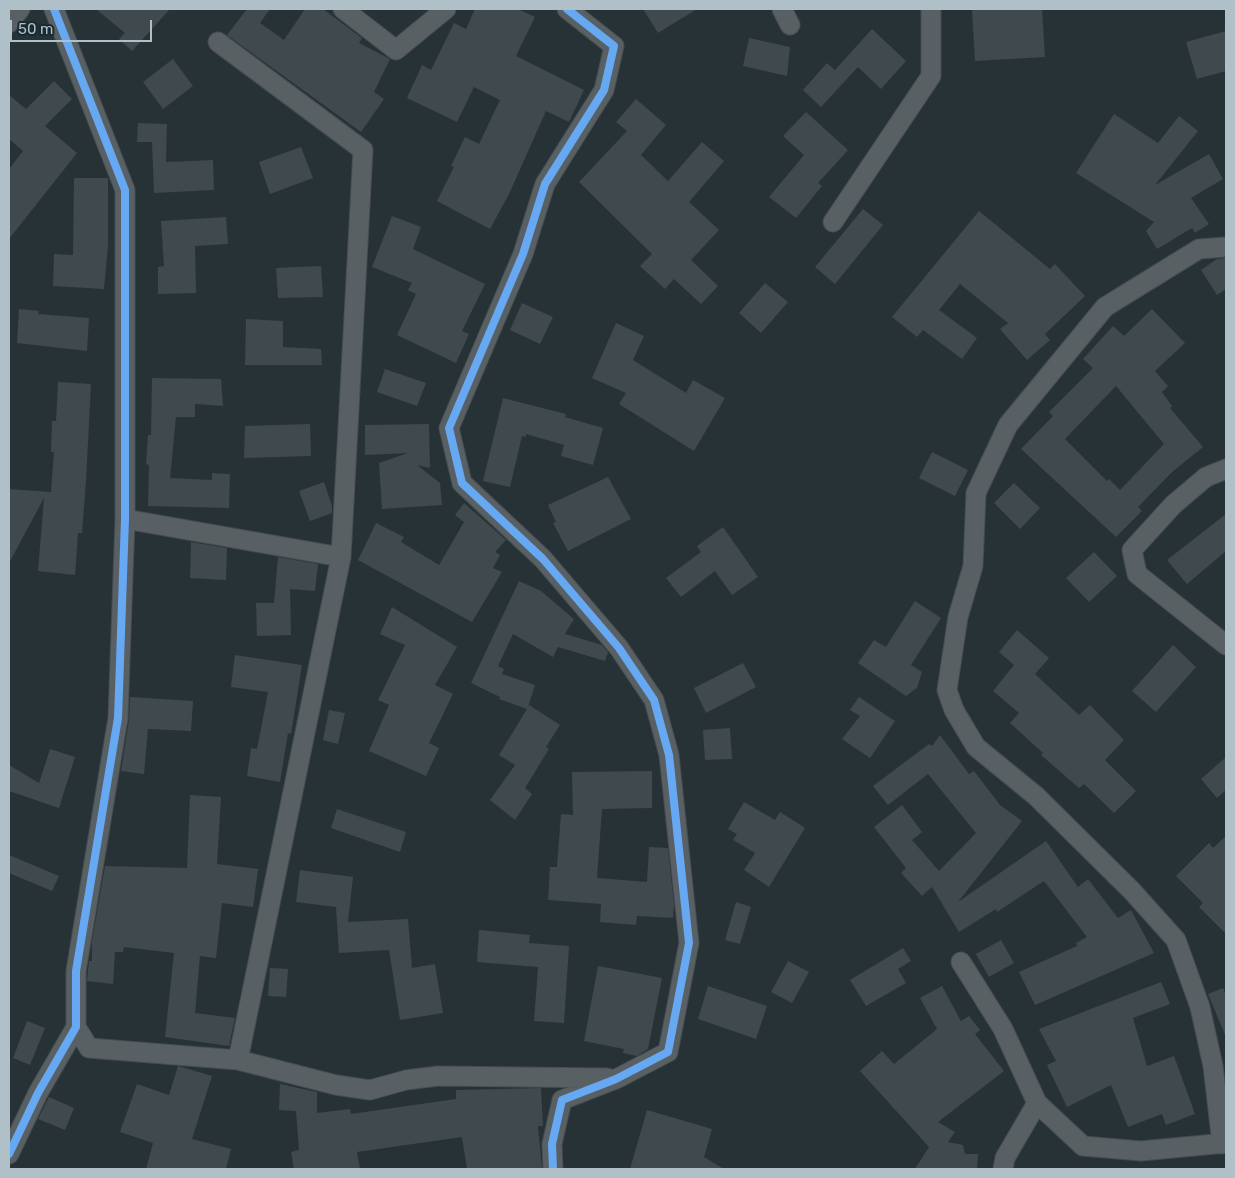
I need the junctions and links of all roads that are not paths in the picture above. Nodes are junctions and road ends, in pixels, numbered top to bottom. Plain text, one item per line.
1 (20, 9) edge
2 (54, 9) edge
3 (343, 9) edge
4 (446, 9) edge
5 (567, 9) edge
6 (931, 9) edge
7 (9, 23) edge
8 (218, 42) dead end
9 (833, 222) dead end
10 (1226, 247) edge
11 (1226, 468) edge
12 (125, 519) junction
13 (341, 556) junction
14 (1226, 645) edge
15 (961, 962) dead end
16 (76, 1027) junction
17 (238, 1060) junction
18 (616, 1079) junction
19 (1037, 1103) junction
20 (1224, 1144) edge
21 (9, 1154) edge
22 (553, 1169) edge
23 (1004, 1169) edge

1 - 7 street
2 - 12 street
3 - 4 street
5 - 18 street
6 - 9 street
8 - 13 street
10 - 20 street
11 - 14 street
12 - 13 street
12 - 16 street
13 - 17 street
15 - 19 street
16 - 17 street
16 - 21 street
17 - 18 street
18 - 22 street
19 - 20 street
19 - 23 street

